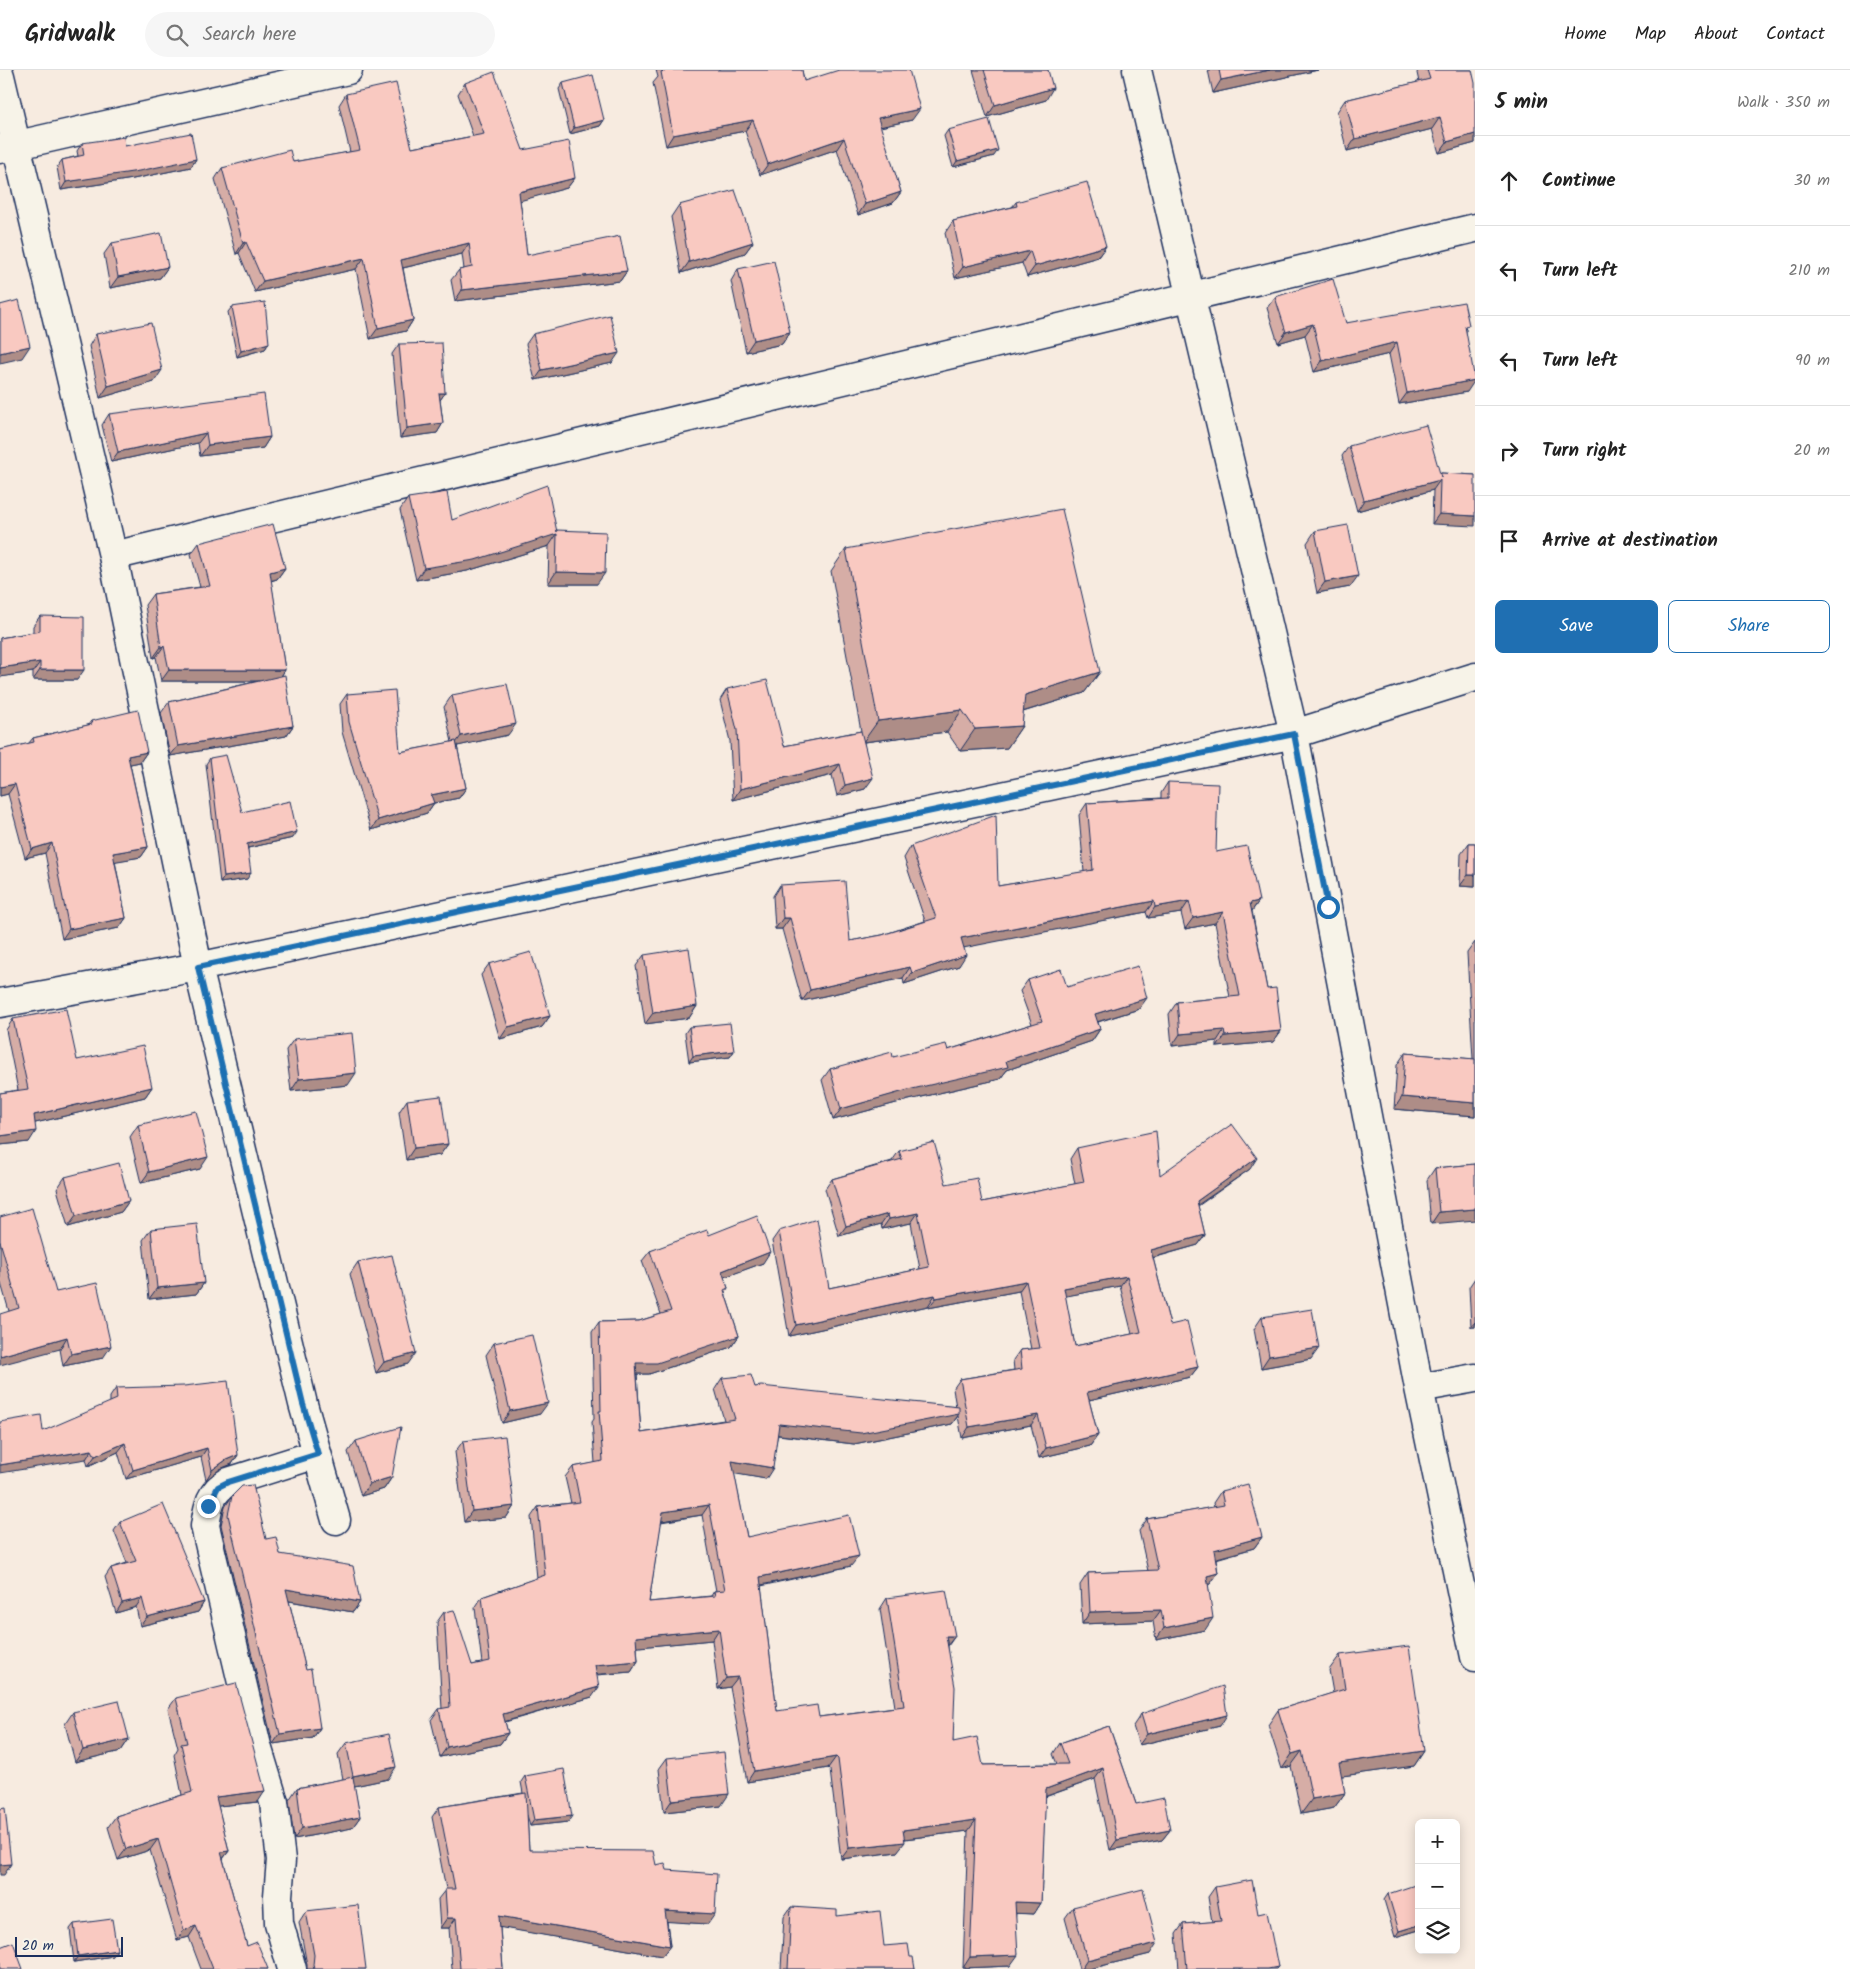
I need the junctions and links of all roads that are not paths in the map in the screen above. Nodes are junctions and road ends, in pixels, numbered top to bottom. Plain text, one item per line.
1 (348, 70) edge
2 (1137, 70) edge
3 (0, 76) edge
4 (8, 148) edge
5 (1475, 228) edge
6 (1191, 298) junction
7 (113, 556) junction
8 (1475, 677) edge
9 (1294, 734) junction
10 (198, 967) junction
11 (0, 1003) edge
12 (1475, 1378) edge
13 (1420, 1388) junction
14 (318, 1454) junction
15 (336, 1520) dead end
16 (1475, 1657) edge
17 (292, 1969) edge

1 - 4 street
2 - 6 street
3 - 4 street
4 - 7 street
5 - 6 street
6 - 7 street
6 - 9 street
7 - 10 street
8 - 9 street
9 - 10 street
9 - 13 street
10 - 11 street
10 - 14 street
12 - 13 street
13 - 16 street
14 - 15 street
14 - 17 street

